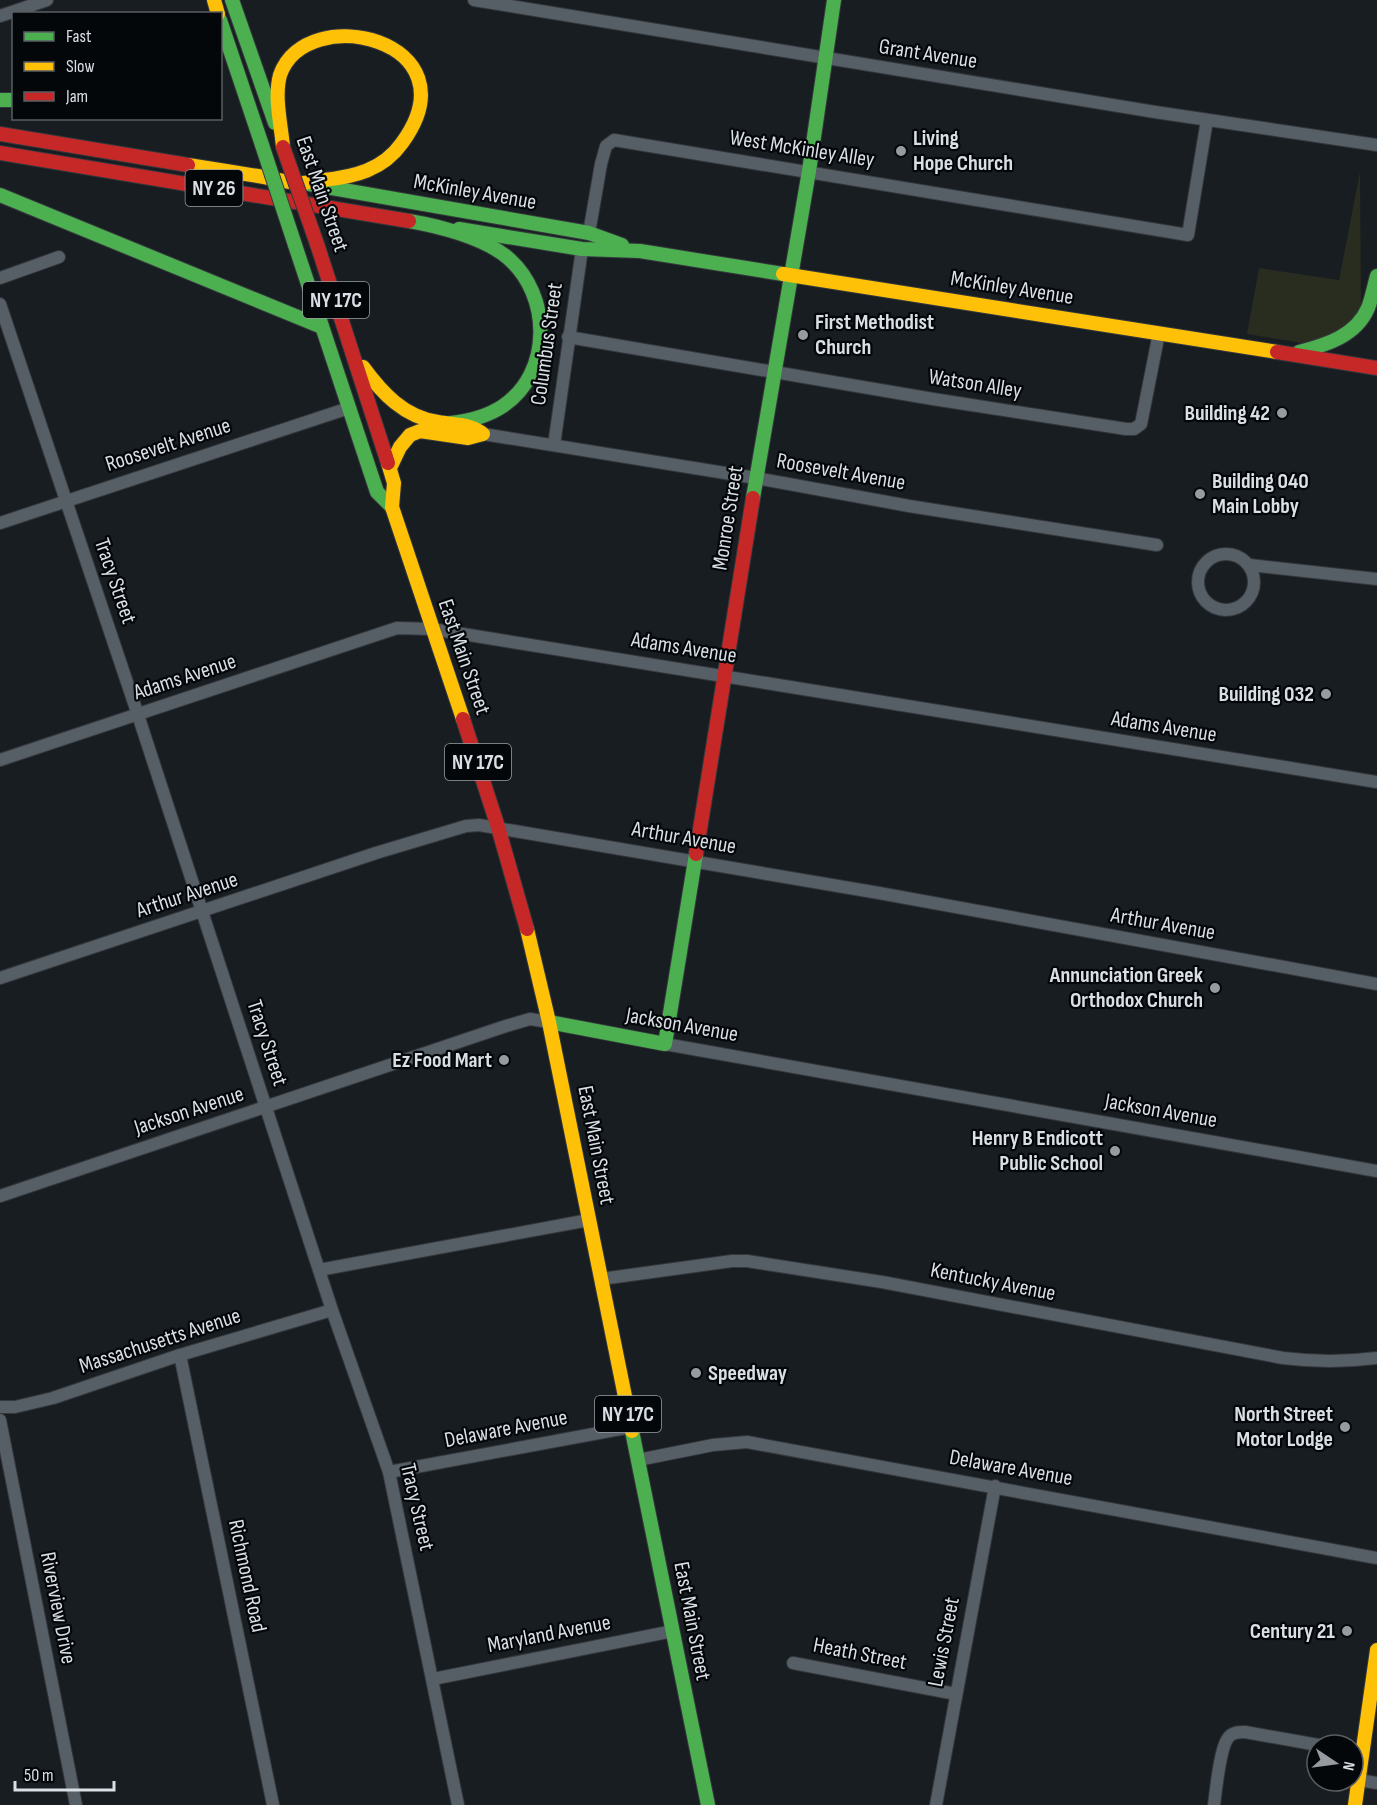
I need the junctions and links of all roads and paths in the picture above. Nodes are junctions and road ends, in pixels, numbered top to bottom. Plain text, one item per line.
1 (47, 0) edge
2 (232, 0) edge
3 (474, 0) edge
4 (834, 0) edge
5 (0, 16) edge
6 (222, 26) edge
7 (322, 26) dead end
8 (378, 27) dead end
9 (825, 58) junction
10 (1207, 120) junction
11 (0, 134) edge
12 (1377, 145) edge
13 (283, 147) junction
14 (0, 153) edge
15 (809, 171) junction
16 (300, 183) junction
17 (0, 195) edge
18 (427, 224) junction
19 (589, 233) junction
20 (582, 249) junction
21 (640, 251) junction
22 (59, 257) dead end
23 (791, 274) junction
24 (1377, 276) edge
25 (0, 278) edge
26 (0, 303) edge
27 (322, 327) junction
28 (1158, 333) junction
29 (568, 337) junction
30 (1290, 354) junction
31 (354, 356) junction
32 (1377, 368) edge
33 (774, 372) junction
34 (349, 408) junction
35 (451, 423) junction
36 (483, 434) junction
37 (554, 445) junction
38 (390, 468) junction
39 (756, 478) junction
40 (66, 500) junction
41 (392, 507) junction
42 (0, 523) edge
43 (1157, 545) dead end
44 (1250, 565) junction
45 (1377, 579) edge
46 (432, 629) junction
47 (725, 676) junction
48 (138, 715) junction
49 (0, 760) edge
50 (1377, 782) edge
51 (498, 827) junction
52 (695, 861) junction
53 (202, 912) junction
54 (0, 978) edge
55 (1377, 984) edge
56 (549, 1022) junction
57 (665, 1044) junction
58 (266, 1107) junction
59 (1377, 1171) edge
60 (0, 1196) edge
61 (589, 1220) junction
62 (319, 1270) junction
63 (601, 1279) junction
64 (332, 1310) junction
65 (180, 1355) junction
66 (1377, 1358) edge
67 (0, 1407) edge
68 (0, 1420) edge
69 (631, 1427) junction
70 (638, 1460) junction
71 (389, 1472) junction
72 (995, 1486) junction
73 (1377, 1558) edge
74 (673, 1631) junction
75 (1377, 1650) edge
76 (793, 1663) dead end
77 (433, 1679) junction
78 (956, 1694) junction
79 (1362, 1733) edge
80 (1305, 1743) edge
81 (76, 1805) edge
82 (273, 1805) edge
83 (458, 1805) edge
84 (708, 1805) edge
85 (936, 1805) edge
86 (1214, 1805) edge

1 - 5 street
2 - 13 main road, East Main Street / NY 17C
3 - 9 street, Grant Avenue
4 - 9 main road, Monroe Street
6 - 27 main road, East Main Street / NY 17C, bridge
7 - 13 main road
8 - 16 main road
9 - 10 street, Grant Avenue
9 - 15 main road, Monroe Street
10 - 12 street, Grant Avenue
10 - 15 street, West McKinley Alley
11 - 16 main road
13 - 31 main road, East Main Street / NY 17C, bridge
14 - 18 main road, NY 26
15 - 19 street, West McKinley Alley
15 - 23 main road, Monroe Street
16 - 19 main road, McKinley Avenue
17 - 27 main road
18 - 20 main road, McKinley Avenue
18 - 35 main road, NY 26
19 - 21 main road, McKinley Avenue
20 - 21 main road, McKinley Avenue
20 - 29 street, Columbus Street
21 - 23 main road, McKinley Avenue
22 - 25 street
23 - 28 main road, McKinley Avenue
23 - 33 main road, Monroe Street
24 - 30 main road
26 - 40 street, Tracy Street
27 - 34 main road, East Main Street / NY 17C
28 - 30 main road, McKinley Avenue
28 - 33 street, Watson Alley
29 - 33 street, Watson Alley
29 - 37 street, Columbus Street
30 - 32 main road, McKinley Avenue
31 - 35 main road, NY 26
31 - 38 main road, East Main Street / NY 17C
33 - 39 main road, Monroe Street
34 - 40 street, Roosevelt Avenue
34 - 41 main road, East Main Street / NY 17C
35 - 36 main road
36 - 37 street, Roosevelt Avenue
36 - 38 main road
37 - 39 street, Roosevelt Avenue
38 - 41 main road, East Main Street / NY 17C
39 - 43 street, Roosevelt Avenue
39 - 47 main road, Monroe Street
40 - 42 street, Roosevelt Avenue
40 - 48 street, Tracy Street
41 - 46 main road, East Main Street / NY 17C
44 - 44 street
44 - 45 street
46 - 47 street, Adams Avenue
46 - 48 street, Adams Avenue
46 - 51 main road, East Main Street / NY 17C
47 - 50 street, Adams Avenue
47 - 52 main road, Monroe Street
48 - 49 street, Adams Avenue
48 - 53 street, Tracy Street
51 - 52 street, Arthur Avenue
51 - 53 street, Arthur Avenue
51 - 56 main road, East Main Street / NY 17C
52 - 55 street, Arthur Avenue
52 - 57 main road, Monroe Street
53 - 54 street, Arthur Avenue
53 - 58 street, Tracy Street
56 - 57 main road, Jackson Avenue
56 - 58 street, Jackson Avenue
56 - 61 main road, East Main Street / NY 17C
57 - 59 street, Jackson Avenue
58 - 60 street, Jackson Avenue
58 - 62 street, Tracy Street
61 - 62 street
61 - 63 main road, East Main Street / NY 17C
62 - 64 street, Tracy Street
63 - 66 street, Kentucky Avenue
63 - 69 main road, East Main Street / NY 17C
64 - 65 street, Massachusetts Avenue
64 - 71 street, Tracy Street
65 - 67 street, Massachusetts Avenue
65 - 82 street, Richmond Road
68 - 81 street, Riverview Drive
69 - 70 main road, East Main Street / NY 17C
69 - 71 street, Delaware Avenue
70 - 72 street, Delaware Avenue
70 - 74 main road, East Main Street / NY 17C
71 - 77 street, Tracy Street
72 - 73 street, Delaware Avenue
72 - 78 street, Lewis Street
74 - 77 street, Maryland Avenue
74 - 84 main road, East Main Street / NY 17C
75 - 79 main road
76 - 78 street, Heath Street
77 - 83 street, Tracy Street
78 - 85 street, Lewis Street
80 - 86 street

